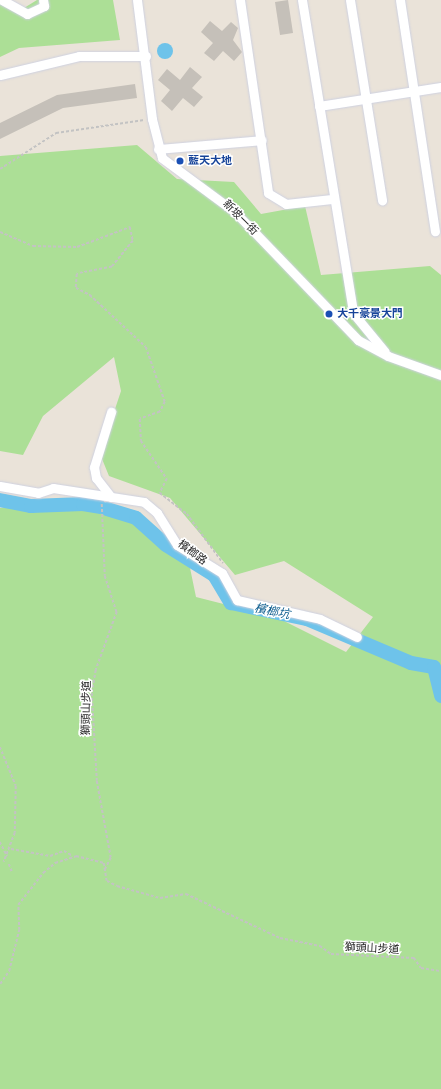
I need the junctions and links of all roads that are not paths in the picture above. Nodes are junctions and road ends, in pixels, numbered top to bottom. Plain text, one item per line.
1 (2, 0) edge
2 (43, 0) edge
3 (138, 0) edge
4 (240, 0) edge
5 (302, 0) edge
6 (350, 0) edge
7 (400, 0) edge
8 (146, 56) junction
9 (0, 75) edge
10 (441, 87) edge
11 (413, 91) junction
12 (366, 98) junction
13 (319, 106) junction
14 (262, 140) junction
15 (158, 149) junction
16 (332, 199) junction
17 (382, 200) dead end
18 (435, 231) dead end
19 (388, 356) junction
20 (441, 375) edge
21 (111, 412) dead end
22 (0, 486) edge
23 (111, 497) junction
24 (357, 637) dead end

1 - 2 street
3 - 8 street, 新坡一街
4 - 14 street
5 - 13 street
6 - 12 street
7 - 11 street
8 - 9 street
8 - 15 street, 新坡一街
10 - 11 street
11 - 12 street
11 - 18 street
12 - 13 street
12 - 17 street
13 - 16 street
14 - 15 street
14 - 16 street
15 - 19 street, 新坡一街
16 - 19 street
19 - 20 street, 新坡一街
21 - 23 street
22 - 23 street, 檳榔路
23 - 24 street, 檳榔路

